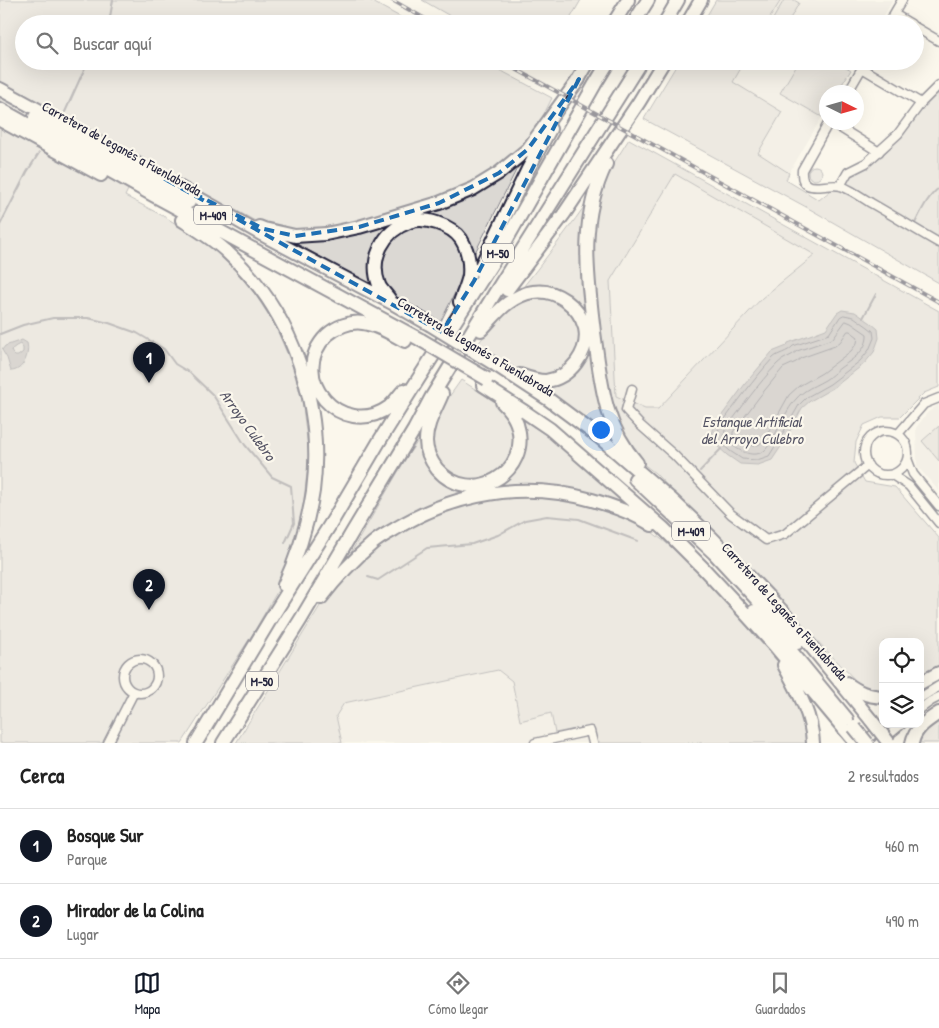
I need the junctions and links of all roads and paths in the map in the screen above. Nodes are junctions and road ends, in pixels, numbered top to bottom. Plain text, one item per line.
1 (628, 0) edge
2 (648, 0) edge
3 (678, 0) edge
4 (701, 0) edge
5 (902, 0) edge
6 (894, 14) edge
7 (619, 15) edge
8 (639, 15) edge
9 (669, 15) edge
10 (692, 15) edge
11 (924, 32) edge
12 (939, 41) edge
13 (583, 70) edge
14 (604, 70) edge
15 (635, 70) edge
16 (659, 70) edge
17 (861, 70) edge
18 (872, 70) edge
19 (578, 78) junction
20 (852, 85) edge
21 (939, 85) edge
22 (0, 87) edge
23 (0, 98) edge
24 (639, 102) junction
25 (921, 103) junction
26 (0, 109) edge
27 (0, 120) edge
28 (825, 130) edge
29 (843, 130) edge
30 (878, 152) junction
31 (164, 178) junction
32 (840, 186) junction
33 (182, 220) junction
34 (939, 243) edge
35 (460, 302) junction
36 (394, 304) junction
37 (481, 330) junction
38 (423, 336) junction
39 (490, 375) junction
40 (413, 378) junction
41 (632, 390) dead end
42 (442, 394) junction
43 (939, 398) edge
44 (414, 430) junction
45 (898, 434) junction
46 (380, 440) junction
47 (908, 461) junction
48 (868, 465) junction
49 (892, 475) junction
50 (672, 500) junction
51 (939, 506) edge
52 (939, 523) edge
53 (703, 568) junction
54 (782, 611) junction
55 (744, 612) junction
56 (301, 619) junction
57 (270, 620) junction
58 (939, 673) edge
59 (924, 681) edge
60 (939, 686) edge
61 (134, 692) junction
62 (924, 695) edge
63 (879, 696) edge
64 (939, 696) edge
65 (924, 706) edge
66 (939, 713) edge
67 (859, 725) junction
68 (880, 728) edge
69 (897, 728) edge
70 (108, 743) edge
71 (196, 743) edge
72 (223, 743) edge
73 (535, 743) edge
74 (593, 743) edge
75 (813, 743) edge
76 (856, 743) edge
77 (862, 743) edge
78 (867, 743) edge
79 (879, 743) edge
80 (889, 743) edge
81 (912, 743) edge

1 - 7 highway
2 - 8 highway
3 - 9 highway
4 - 10 highway
5 - 6 street
11 - 12 street
13 - 19 highway
14 - 46 highway, M-50
15 - 44 highway, M-50
16 - 24 highway
17 - 20 street
18 - 25 street
19 - 31 highway
19 - 35 highway
21 - 25 street
22 - 31 highway, M-409
23 - 38 highway, Carretera de Leganés a Fuenlabrada / M-409
24 - 37 highway
24 - 50 highway
25 - 30 street
26 - 38 highway, Carretera de Leganés a Fuenlabrada / M-409
27 - 33 highway, M-409
28 - 32 street
29 - 30 street
30 - 32 street
31 - 36 highway, M-409
32 - 34 street
33 - 38 highway, M-409
33 - 57 highway
35 - 36 highway
35 - 40 highway
36 - 38 highway, M-409
37 - 39 highway
37 - 42 highway
38 - 39 highway, Carretera de Leganés a Fuenlabrada / M-409
38 - 40 highway
39 - 42 highway
39 - 50 highway, M-409
39 - 53 highway, M-409
39 - 67 highway, Carretera de Leganés a Fuenlabrada / M-409
40 - 46 highway
41 - 48 street
42 - 44 highway
43 - 45 street
44 - 56 highway, M-50
45 - 47 street
45 - 48 street
46 - 57 highway, M-50
47 - 49 street
47 - 51 street
48 - 49 street
49 - 52 street
50 - 54 highway, M-409
53 - 55 highway, M-409
53 - 56 highway
54 - 63 highway, M-409
54 - 67 highway, M-409
55 - 67 highway, M-409
55 - 75 highway, M-409
56 - 72 highway, M-50
57 - 71 highway, M-50
58 - 59 highway
60 - 62 street
61 - 61 street
61 - 70 street
64 - 65 street
66 - 81 highway
67 - 76 highway, M-409
67 - 78 highway, Carretera de Leganés a Fuenlabrada / M-409, bridge
67 - 79 highway, Carretera de Leganés a Fuenlabrada / M-409
67 - 80 highway, M-409, bridge
68 - 77 street
69 - 79 street
73 - 74 street

